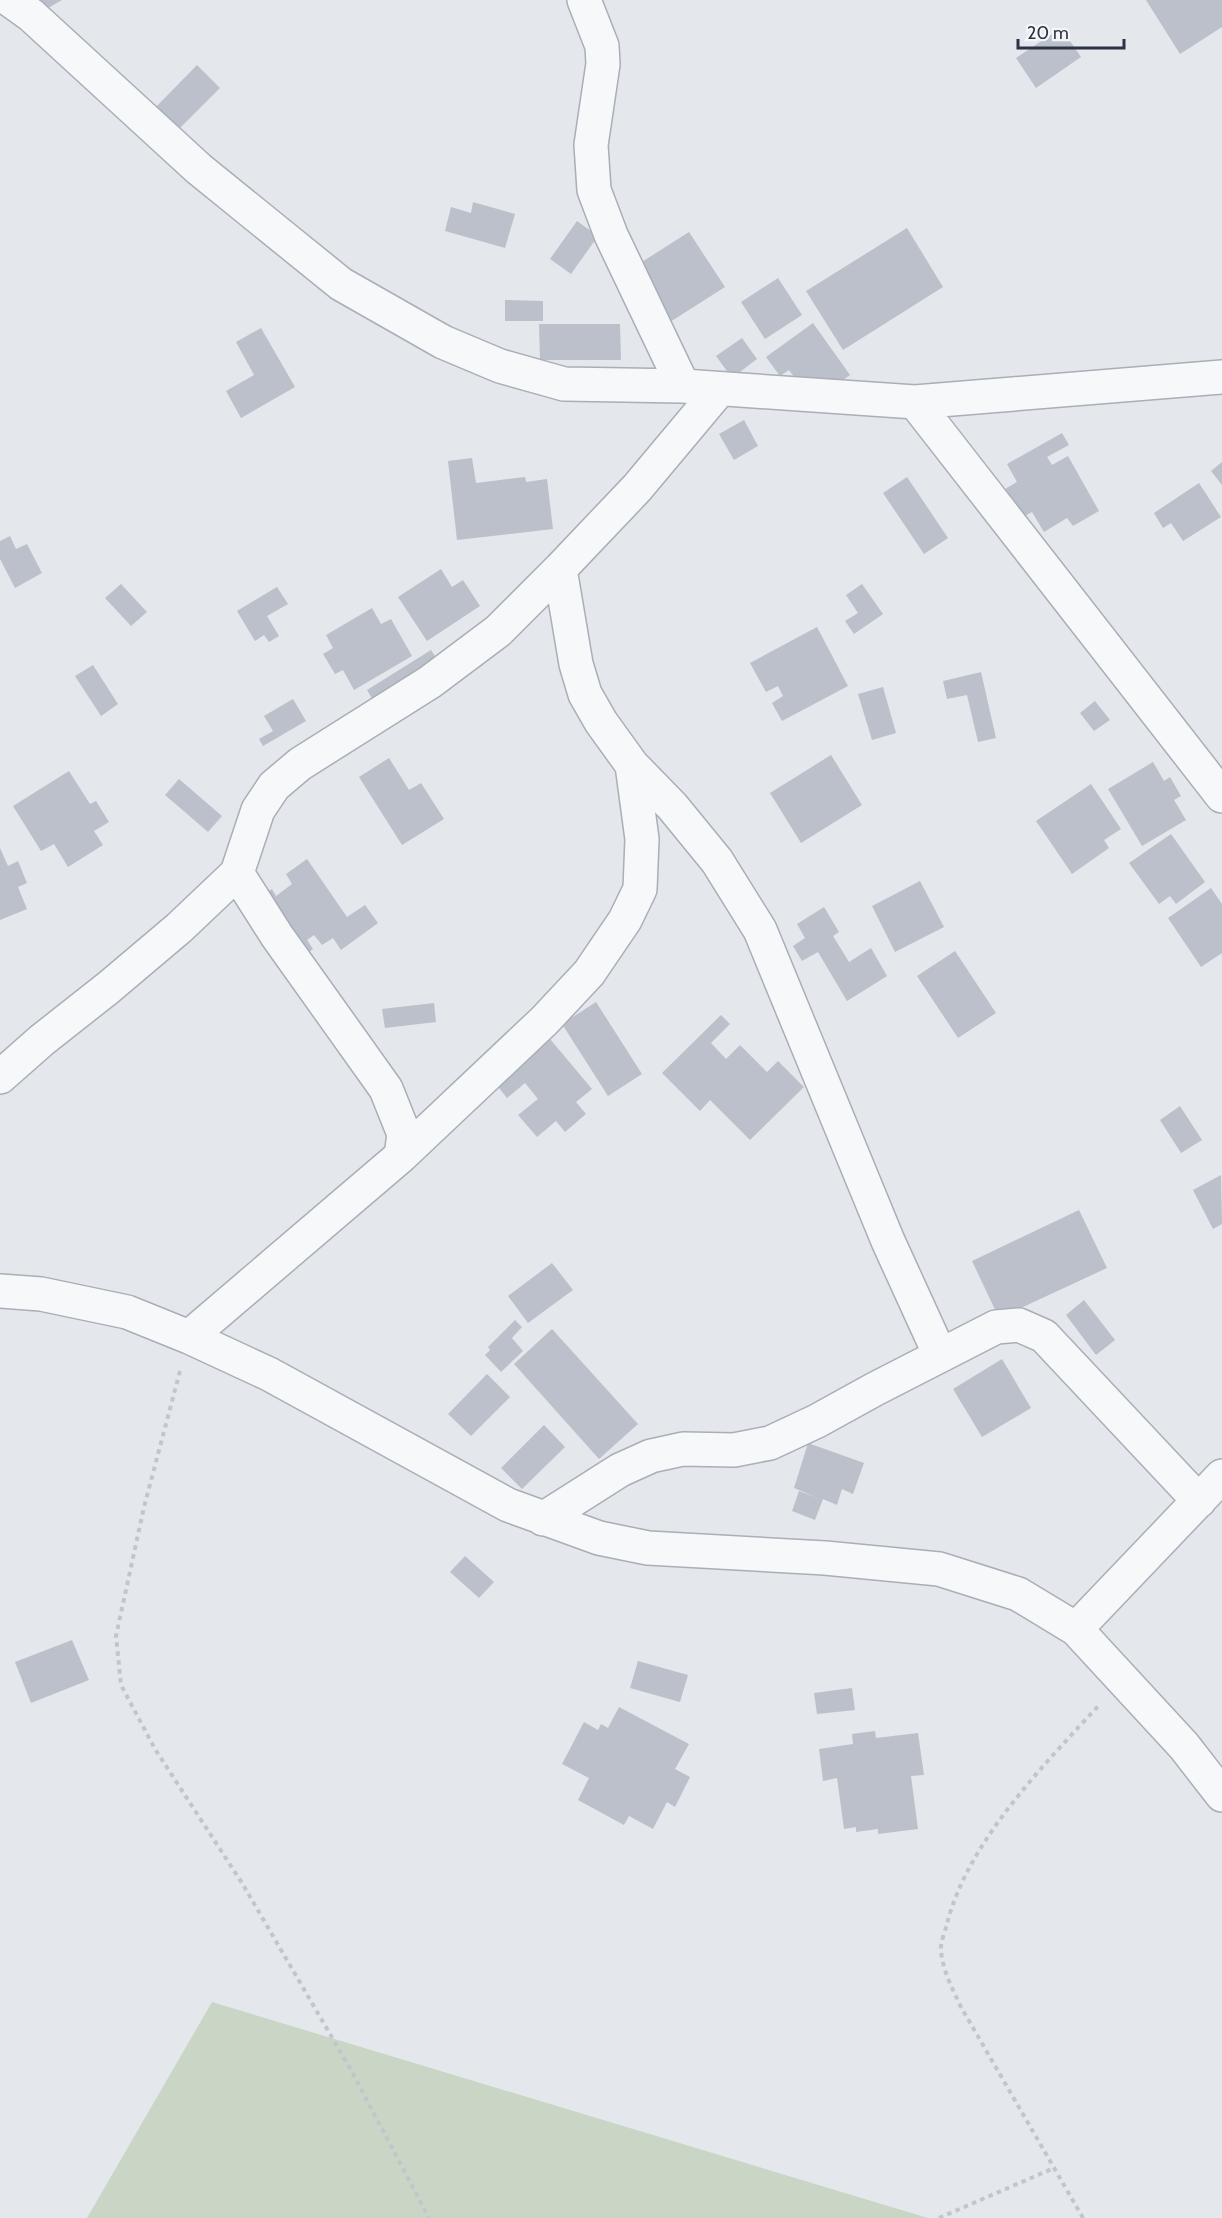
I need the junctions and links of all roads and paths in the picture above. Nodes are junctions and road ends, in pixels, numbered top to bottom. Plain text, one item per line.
1 (10, 0) edge
2 (584, 0) edge
3 (1222, 377) edge
4 (683, 386) junction
5 (719, 390) junction
6 (915, 402) junction
7 (560, 569) junction
8 (632, 765) junction
9 (1222, 796) edge
10 (237, 873) junction
11 (0, 1077) edge
12 (401, 1156) junction
13 (0, 1292) edge
14 (189, 1337) junction
15 (940, 1355) junction
16 (1222, 1476) edge
17 (1199, 1501) junction
18 (543, 1519) junction
19 (1076, 1629) junction
20 (1122, 1680) junction
21 (1222, 1795) edge
22 (1054, 2168) junction
23 (429, 2218) edge
24 (939, 2218) edge
25 (1083, 2218) edge

1 - 4 street
2 - 4 street
3 - 6 street
4 - 5 street
5 - 6 street
5 - 7 street
6 - 9 street
7 - 8 street
7 - 10 street
8 - 12 street
8 - 15 street
10 - 11 street
10 - 12 street
12 - 14 street
13 - 14 street
14 - 18 street
14 - 23 path
15 - 17 street
15 - 18 street
16 - 17 street
17 - 19 street
18 - 19 street
19 - 20 street
20 - 21 street
20 - 22 path
22 - 24 path
22 - 25 path

